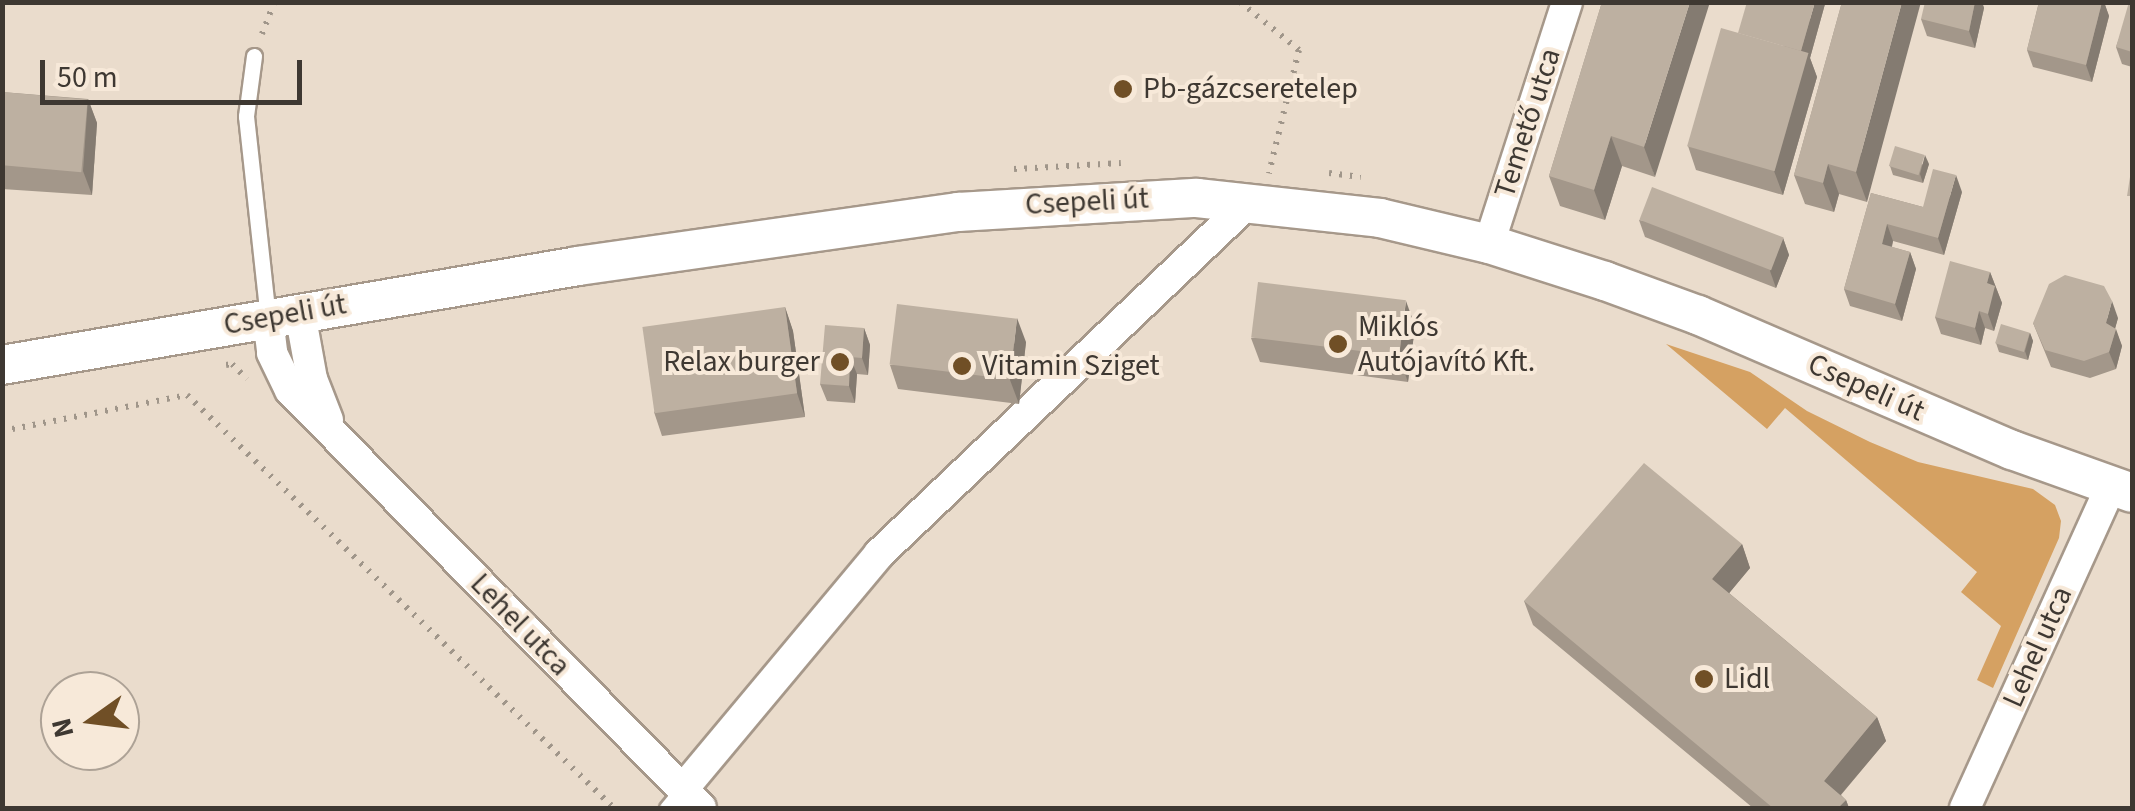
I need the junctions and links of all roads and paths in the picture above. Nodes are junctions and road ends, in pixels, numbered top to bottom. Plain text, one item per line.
1 (274, 2) edge
2 (1240, 2) edge
3 (1567, 2) edge
4 (254, 56) joint
5 (1130, 163) dead end
6 (1005, 170) dead end
7 (1271, 171) junction
8 (1290, 172) dead end
9 (1328, 173) dead end
10 (1365, 178) dead end
11 (1252, 186) junction
12 (1489, 244) junction
13 (284, 316) junction
14 (2, 364) edge
15 (2, 431) edge
16 (2122, 489) edge
17 (683, 802) edge
18 (614, 808) edge
19 (1965, 808) edge

1 - 4 path
2 - 7 path
3 - 12 street, Temető utca
4 - 13 lane
5 - 6 path
7 - 8 path
7 - 11 path
7 - 11 path
9 - 10 path
11 - 12 street, Csepeli út
11 - 13 street, Csepeli út
11 - 17 street
12 - 16 street, Csepeli út
13 - 14 street, Csepeli út
13 - 17 street, Lehel utca
15 - 18 path
16 - 19 street, Lehel utca

